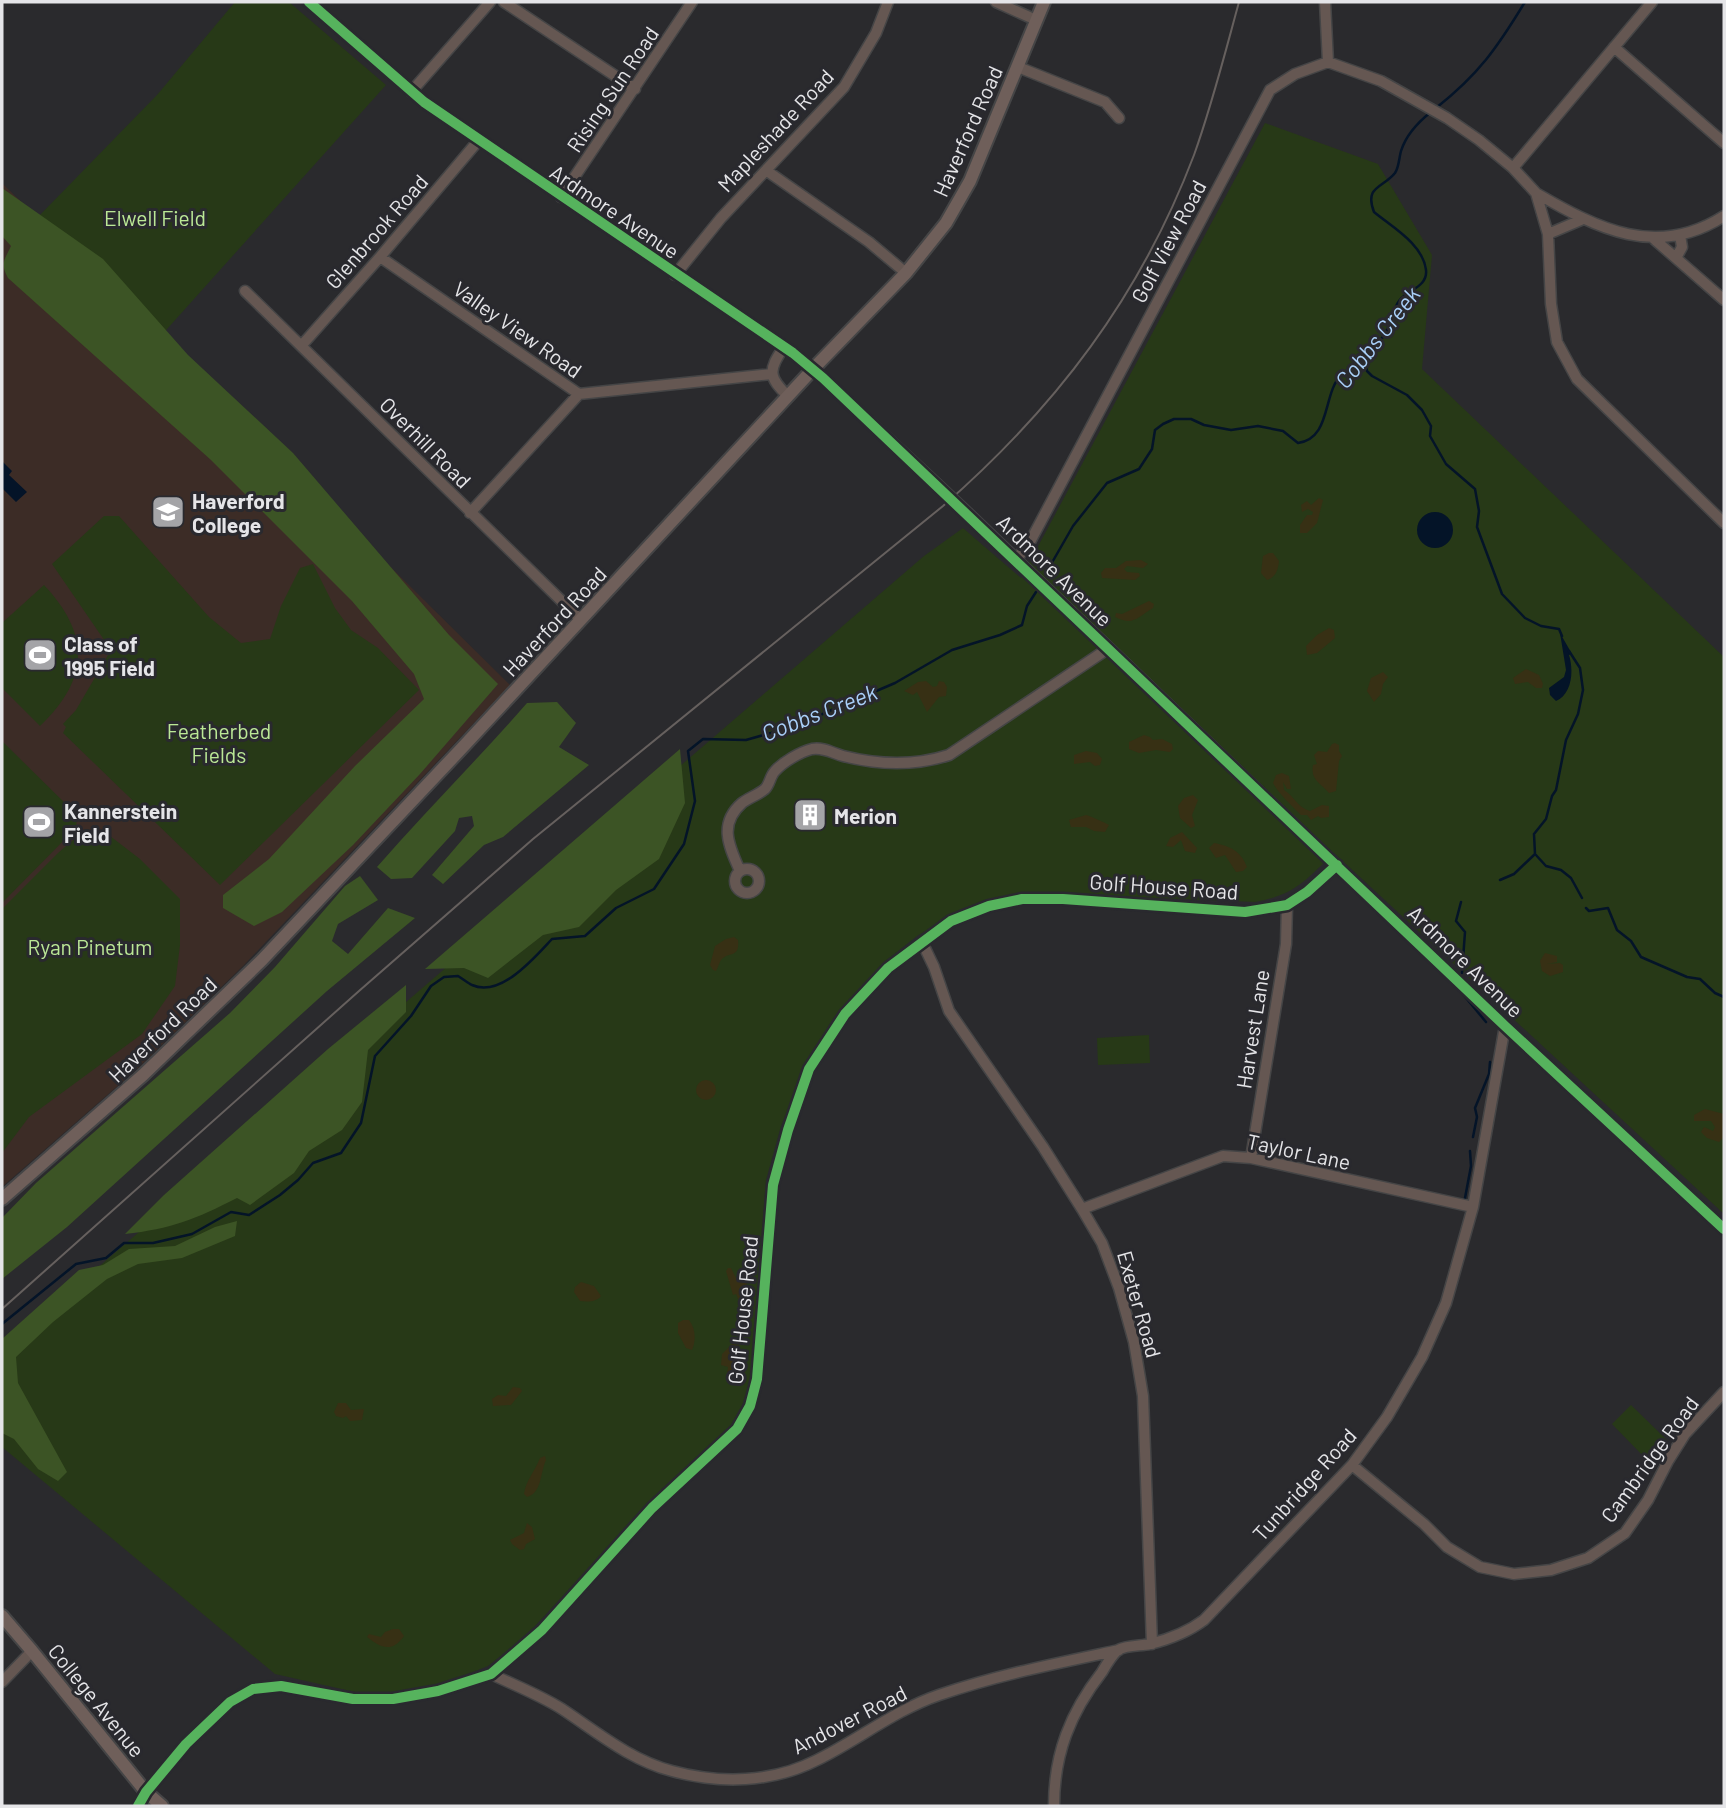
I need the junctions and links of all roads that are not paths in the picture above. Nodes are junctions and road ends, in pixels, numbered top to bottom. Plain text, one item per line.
1 (309, 2) edge
2 (490, 2) edge
3 (504, 2) edge
4 (692, 2) edge
5 (888, 2) edge
6 (996, 2) edge
7 (1044, 2) edge
8 (1325, 2) edge
9 (1652, 2) edge
10 (1037, 20) junction
11 (1614, 47) junction
12 (1328, 62) junction
13 (1018, 66) junction
14 (635, 89) junction
15 (411, 92) junction
16 (1119, 118) dead end
17 (478, 141) junction
18 (1724, 143) edge
19 (1513, 168) junction
20 (767, 171) junction
21 (1536, 194) junction
22 (561, 197) junction
23 (1724, 216) edge
24 (1581, 220) junction
25 (1548, 234) junction
26 (1680, 235) junction
27 (1654, 239) junction
28 (380, 257) junction
29 (1676, 258) junction
30 (906, 273) junction
31 (676, 275) junction
32 (245, 291) dead end
33 (1724, 300) edge
34 (302, 345) junction
35 (784, 347) junction
36 (813, 369) junction
37 (772, 374) junction
38 (579, 394) junction
39 (788, 396) junction
40 (470, 513) junction
41 (1724, 521) edge
42 (1016, 560) junction
43 (581, 620) junction
44 (1109, 648) junction
45 (1337, 864) junction
46 (740, 871) dead end
47 (1287, 905) junction
48 (922, 942) junction
49 (1505, 1026) junction
50 (1251, 1158) junction
51 (2, 1199) edge
52 (1473, 1208) junction
53 (1082, 1209) junction
54 (1724, 1229) edge
55 (1724, 1392) edge
56 (1352, 1465) junction
57 (2, 1616) edge
58 (1152, 1644) junction
59 (1119, 1650) junction
60 (32, 1651) junction
61 (491, 1674) junction
62 (2, 1682) edge
63 (146, 1791) junction
64 (138, 1806) edge
65 (162, 1806) edge
66 (1054, 1806) edge

1 - 15 street, Ardmore Avenue
2 - 15 street
3 - 14 street
4 - 14 street, Rising Sun Road
5 - 20 street, Mapleshade Road
6 - 10 street
7 - 10 main road, Haverford Road
8 - 12 street
9 - 11 street
10 - 13 main road, Haverford Road
11 - 18 street
11 - 19 street
12 - 19 street
12 - 42 street, Golf View Road
13 - 16 street
13 - 30 main road, Haverford Road
14 - 22 street, Rising Sun Road
15 - 17 street, Ardmore Avenue
17 - 22 street, Ardmore Avenue
17 - 28 street, Glenbrook Road
19 - 21 street
20 - 30 street
20 - 31 street, Mapleshade Road
21 - 24 street
21 - 25 street
22 - 31 street, Ardmore Avenue
23 - 26 street
24 - 25 street
24 - 27 street
25 - 41 street
26 - 27 street
26 - 29 street
27 - 29 street
28 - 34 street, Glenbrook Road
28 - 38 street, Valley View Road
29 - 33 street
30 - 36 main road, Haverford Road
31 - 35 street, Ardmore Avenue
32 - 34 street, Overhill Road
34 - 40 street, Overhill Road
35 - 36 street, Ardmore Avenue
35 - 37 street
36 - 39 main road, Haverford Road
36 - 42 street, Ardmore Avenue, bridge
37 - 38 street, Valley View Road
37 - 39 street
38 - 40 street
39 - 43 main road, Haverford Road
40 - 43 street, Overhill Road
42 - 44 street, Ardmore Avenue
43 - 51 main road, Haverford Road
44 - 45 street, Ardmore Avenue
44 - 46 street
45 - 47 street, Golf House Road
45 - 49 street, Ardmore Avenue
47 - 48 street, Golf House Road
47 - 50 street, Harvest Lane
48 - 53 street, Exeter Road
48 - 61 street, Golf House Road
49 - 52 street, Tunbridge Road
49 - 54 street, Ardmore Avenue
50 - 52 street, Taylor Lane
50 - 53 street, Taylor Lane
52 - 56 street, Tunbridge Road
53 - 58 street, Exeter Road
55 - 56 street, Cambridge Road
56 - 58 street, Tunbridge Road
57 - 60 main road, College Avenue
58 - 59 street, Tunbridge Road
59 - 61 street, Andover Road
59 - 66 street
60 - 62 street
60 - 63 main road, College Avenue
61 - 63 street, Golf House Road
63 - 64 street
63 - 65 main road, College Avenue

